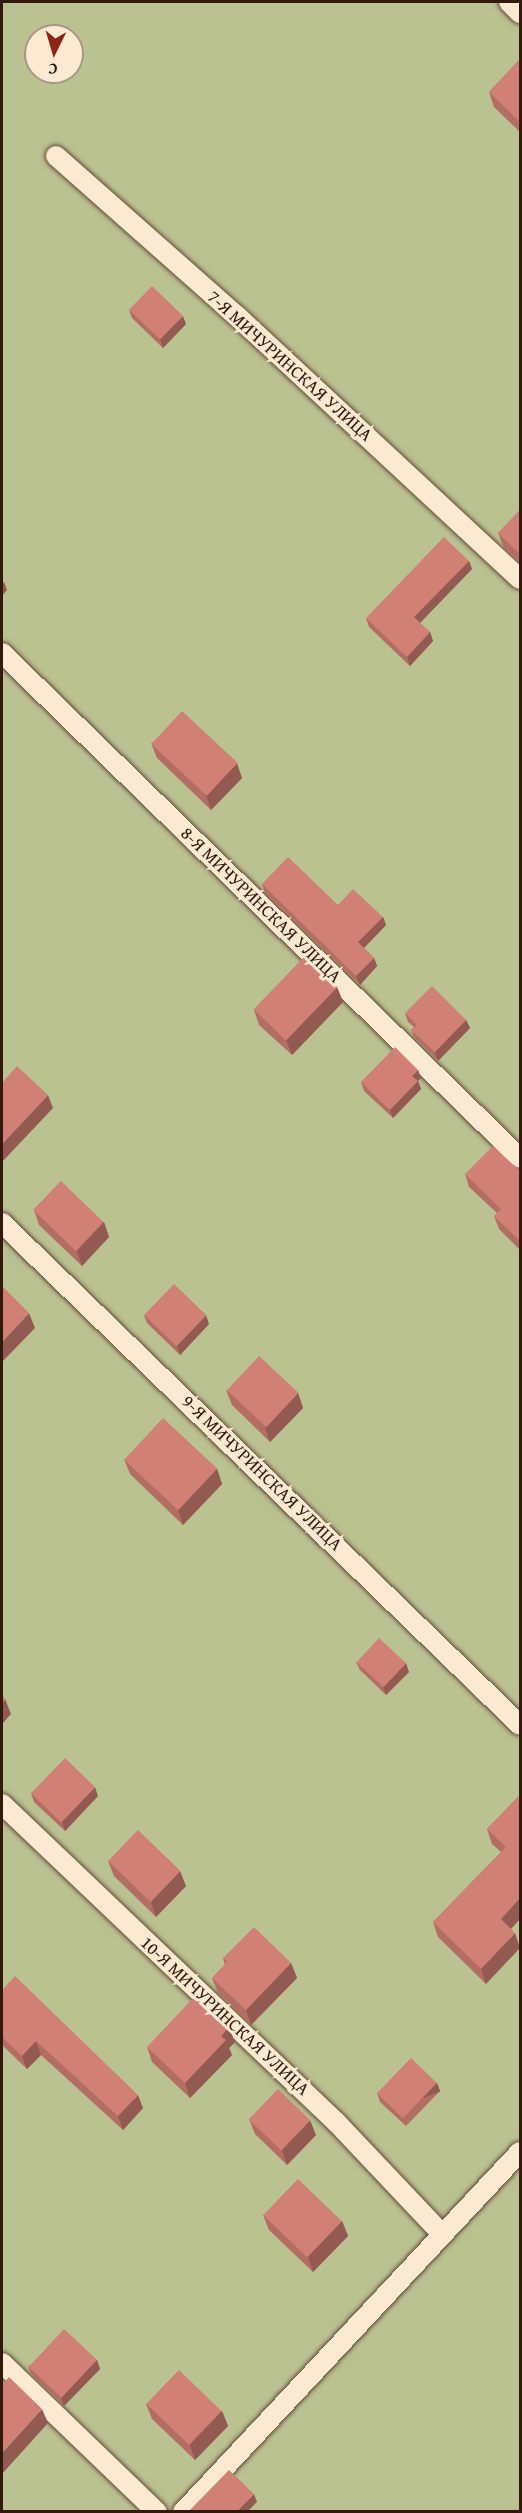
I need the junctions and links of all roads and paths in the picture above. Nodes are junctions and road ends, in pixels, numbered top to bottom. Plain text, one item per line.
1 (509, 2) edge
2 (520, 13) edge
3 (56, 156) dead end
4 (520, 579) edge
5 (2, 653) edge
6 (520, 1158) edge
7 (2, 1223) edge
8 (520, 1725) edge
9 (2, 1804) edge
10 (520, 2152) edge
11 (442, 2234) junction
12 (2, 2363) edge
13 (157, 2511) edge
14 (183, 2511) edge

1 - 2 lane
3 - 4 lane, 7-Я МИЧУРИНСКАЯ УЛИЦА
5 - 6 lane, 8-Я МИЧУРИНСКАЯ УЛИЦА
7 - 8 lane, 9-Я МИЧУРИНСКАЯ УЛИЦА
9 - 11 lane, 10-Я МИЧУРИНСКАЯ УЛИЦА
10 - 11 lane
11 - 14 lane
12 - 13 lane

